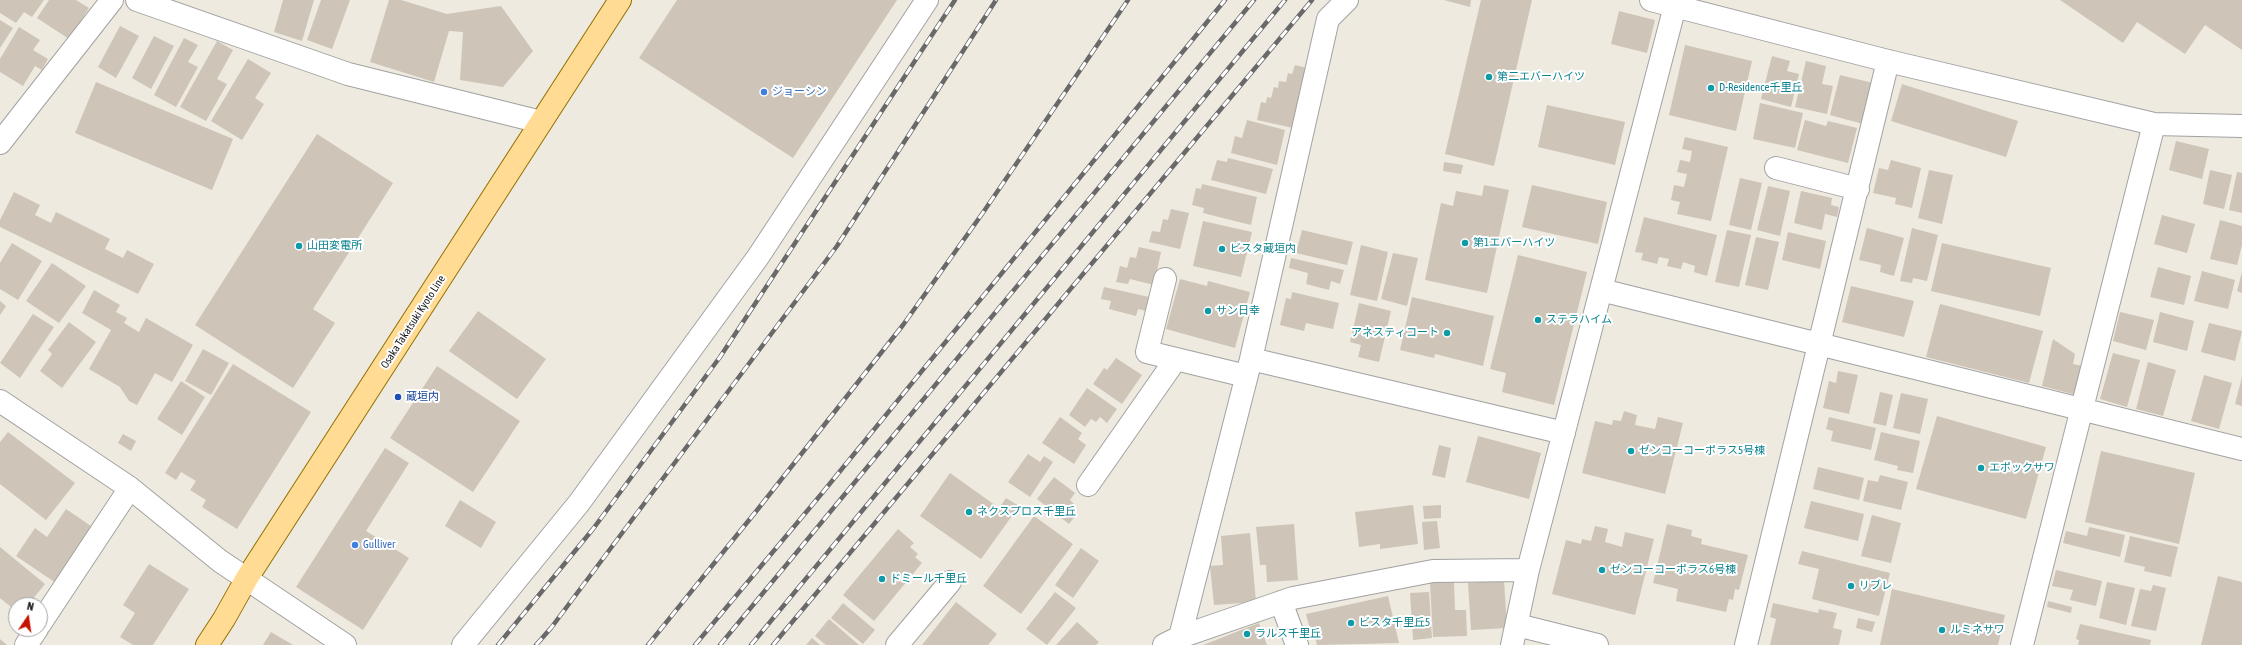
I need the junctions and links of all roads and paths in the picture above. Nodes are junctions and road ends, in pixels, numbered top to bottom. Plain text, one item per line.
1 (112, 0) edge
2 (137, 0) edge
3 (620, 0) edge
4 (927, 0) edge
5 (1347, 0) edge
6 (1651, 0) edge
7 (1675, 6) junction
8 (1888, 62) junction
9 (542, 122) junction
10 (2154, 124) junction
11 (2242, 126) edge
12 (0, 143) edge
13 (1776, 168) dead end
14 (1858, 189) junction
15 (1165, 279) dead end
16 (1602, 290) junction
17 (1820, 345) junction
18 (1176, 359) junction
19 (1249, 368) junction
20 (1, 402) edge
21 (2081, 409) junction
22 (1564, 433) junction
23 (2242, 449) edge
24 (1088, 485) dead end
25 (130, 488) junction
26 (1528, 570) junction
27 (247, 578) junction
28 (950, 582) dead end
29 (1281, 602) junction
30 (48, 612) edge
31 (1515, 635) edge
32 (1172, 641) edge
33 (207, 645) edge
34 (345, 645) edge
35 (463, 645) edge
36 (897, 645) edge
37 (1296, 645) edge
38 (1597, 645) edge
39 (1746, 645) edge
40 (2022, 645) edge

1 - 12 street
2 - 9 street
3 - 9 main road, Osaka Takatsuki Kyoto Line
4 - 35 street
5 - 19 street
6 - 7 street
7 - 8 street
7 - 16 street
8 - 10 street
8 - 14 street
9 - 27 main road, Osaka Takatsuki Kyoto Line
10 - 11 street
10 - 21 street
13 - 14 street
14 - 17 street
15 - 18 street
16 - 17 street
16 - 22 street
17 - 21 street
17 - 39 street
18 - 19 street
18 - 24 street
19 - 22 street
19 - 32 street
20 - 25 street
21 - 23 street
21 - 40 street
22 - 26 street
25 - 27 street
25 - 30 street
26 - 29 street
26 - 31 street
27 - 33 main road, Osaka Takatsuki Kyoto Line
27 - 34 street
28 - 36 street
29 - 32 street
29 - 37 street
31 - 38 street

